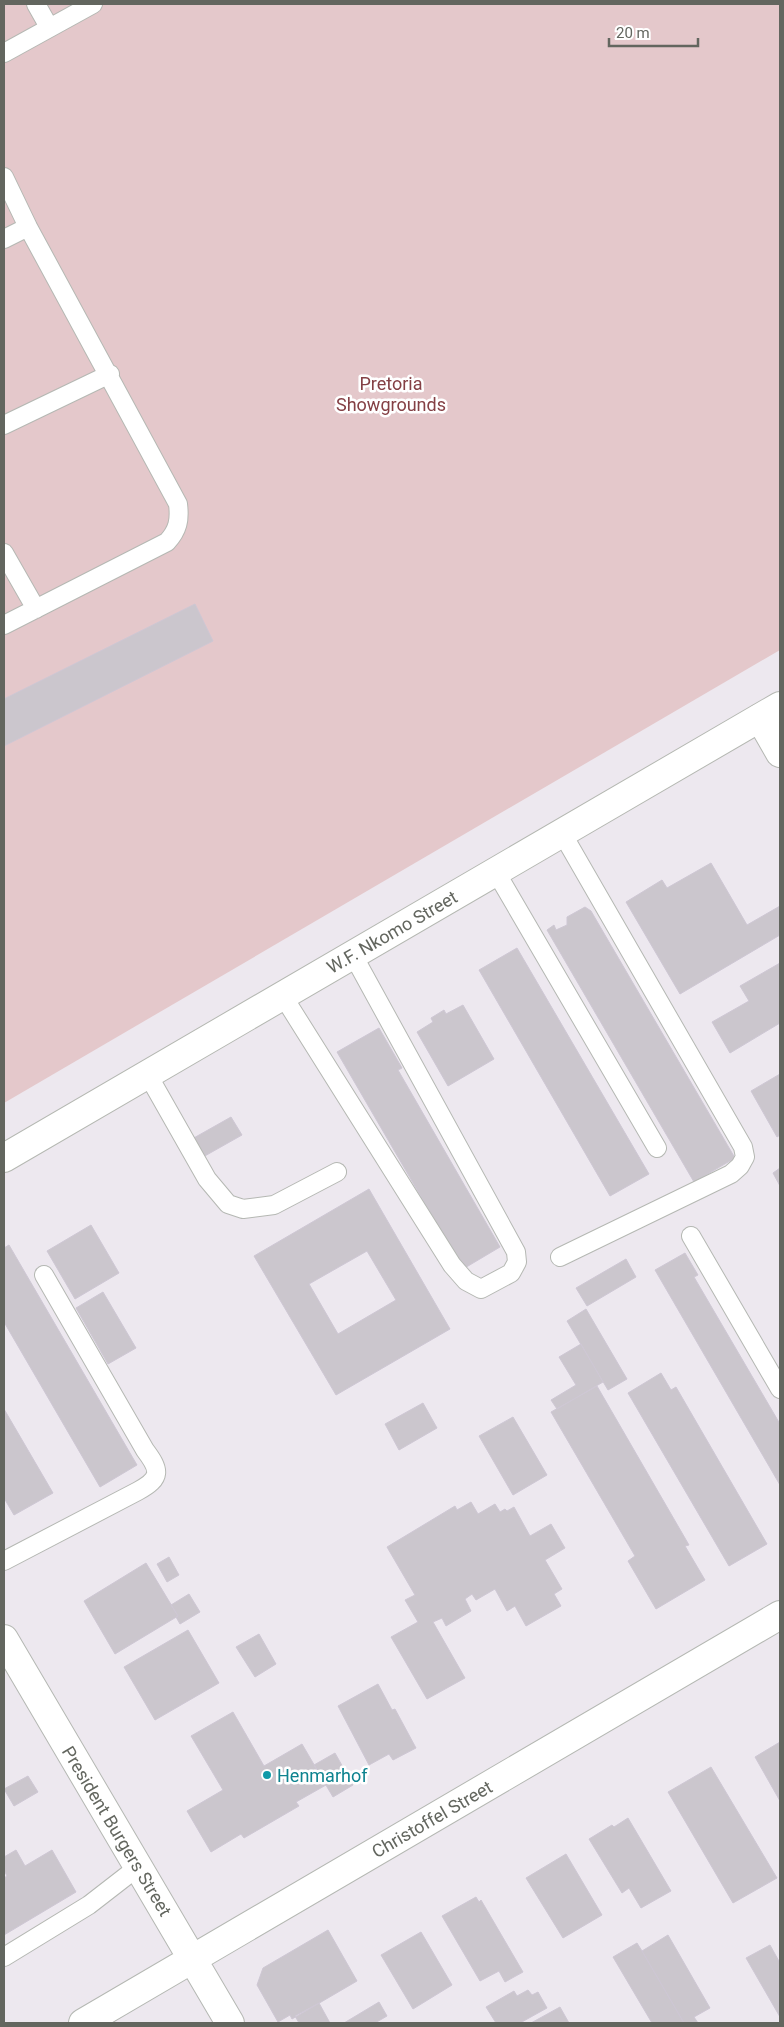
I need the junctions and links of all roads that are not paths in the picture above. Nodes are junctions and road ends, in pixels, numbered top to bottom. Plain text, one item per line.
1 (36, 4) edge
2 (93, 4) edge
3 (48, 27) junction
4 (4, 53) edge
5 (4, 177) edge
6 (28, 227) junction
7 (4, 239) edge
8 (110, 374) junction
9 (4, 425) edge
10 (4, 553) edge
11 (36, 609) junction
12 (4, 625) edge
13 (770, 712) edge
14 (780, 752) edge
15 (562, 833) junction
16 (496, 872) junction
17 (354, 955) junction
18 (283, 996) junction
19 (148, 1075) junction
20 (657, 1148) dead end
21 (4, 1158) edge
22 (337, 1172) dead end
23 (691, 1236) dead end
24 (560, 1257) dead end
25 (44, 1275) dead end
26 (780, 1389) edge
27 (4, 1562) edge
28 (780, 1615) edge
29 (4, 1638) edge
30 (138, 1867) junction
31 (4, 1957) edge
32 (193, 1959) junction
33 (83, 2023) edge
34 (230, 2023) edge

1 - 3 lane
2 - 3 lane
3 - 4 lane
5 - 6 lane
6 - 7 lane
6 - 8 lane
8 - 9 lane
8 - 11 lane
10 - 11 lane
11 - 12 lane
13 - 14 street
13 - 15 street, W.F. Nkomo Street
15 - 16 street, W.F. Nkomo Street
15 - 24 lane
16 - 17 street, W.F. Nkomo Street
16 - 20 lane
17 - 18 street, W.F. Nkomo Street
17 - 18 lane
18 - 19 street, W.F. Nkomo Street
19 - 21 street, W.F. Nkomo Street
19 - 22 lane
23 - 26 lane
25 - 27 lane
28 - 32 street, Christoffel Street
29 - 30 street, President Burgers Street
30 - 31 lane
30 - 32 street, President Burgers Street
32 - 33 street, Christoffel Street
32 - 34 street, President Burgers Street

